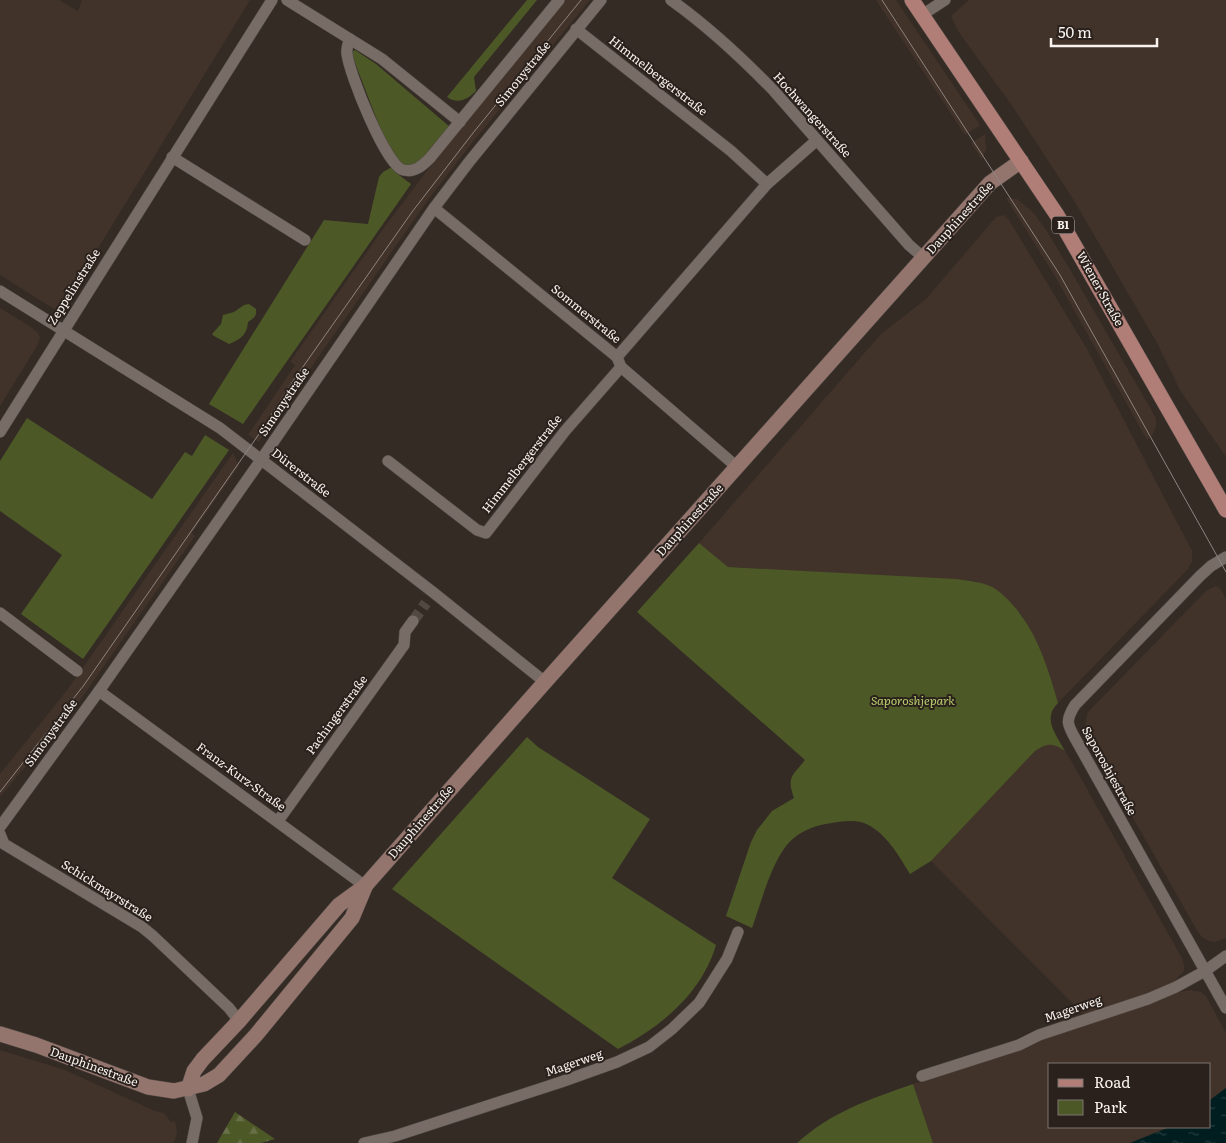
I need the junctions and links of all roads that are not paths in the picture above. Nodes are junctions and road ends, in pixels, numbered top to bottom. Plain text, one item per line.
1 (272, 0) edge
2 (287, 0) edge
3 (559, 0) edge
4 (601, 0) edge
5 (671, 0) edge
6 (912, 0) edge
7 (945, 0) edge
8 (922, 15) junction
9 (576, 29) junction
10 (350, 39) junction
11 (460, 122) junction
12 (817, 140) junction
13 (172, 157) junction
14 (1021, 161) junction
15 (767, 184) junction
16 (434, 208) junction
17 (305, 240) dead end
18 (924, 258) junction
19 (0, 291) edge
20 (63, 330) junction
21 (619, 362) junction
22 (0, 432) edge
23 (261, 460) junction
24 (388, 461) dead end
25 (737, 467) junction
26 (1226, 510) edge
27 (1226, 557) edge
28 (434, 593) junction
29 (426, 603) tunnel mouth
30 (0, 613) edge
31 (413, 621) tunnel mouth
32 (77, 671) dead end
33 (545, 682) junction
34 (99, 691) junction
35 (278, 821) junction
36 (0, 828) edge
37 (0, 834) edge
38 (365, 886) junction
39 (738, 932) dead end
40 (1226, 956) edge
41 (1206, 971) junction
42 (1226, 1008) edge
43 (239, 1021) junction
44 (0, 1034) edge
45 (922, 1076) dead end
46 (188, 1088) junction
47 (192, 1143) edge
48 (364, 1143) edge

1 - 13 street, Zeppelinstraße
2 - 10 street
3 - 11 street, Simonystraße
4 - 9 street, Simonystraße
5 - 12 street, Hochwangerstraße
6 - 8 main road, Wiener Straße / B1
7 - 8 street
8 - 14 main road, Wiener Straße / B1
9 - 15 street, Himmelbergerstraße
9 - 16 street, Simonystraße
10 - 11 street
10 - 11 street
12 - 15 street, Himmelbergerstraße
12 - 18 street, Hochwangerstraße
13 - 17 street
13 - 20 street, Zeppelinstraße
14 - 18 main road, Dauphinestraße
14 - 26 main road, Wiener Straße / B1
15 - 21 street, Himmelbergerstraße
16 - 21 street, Sommerstraße
16 - 23 street, Simonystraße
18 - 25 main road, Dauphinestraße
19 - 20 street, Dürerstraße
20 - 22 street, Zeppelinstraße
20 - 23 street, Dürerstraße
21 - 24 street, Himmelbergerstraße
21 - 25 street, Sommerstraße
23 - 28 street, Dürerstraße
23 - 34 street, Simonystraße
25 - 33 main road, Dauphinestraße
27 - 41 street, Saporoshjestraße
28 - 29 street
28 - 33 street, Dürerstraße
30 - 32 street
31 - 35 street, Pachingerstraße
33 - 38 main road, Dauphinestraße
34 - 35 street, Franz-Kurz-Straße
34 - 36 street, Simonystraße
35 - 38 street, Franz-Kurz-Straße
37 - 43 street, Schickmayrstraße
38 - 43 main road, Dauphinestraße
38 - 46 main road, Dauphinestraße
39 - 48 street, Magerweg
40 - 41 street, Magerweg
41 - 42 street, Saporoshjestraße
41 - 45 street, Magerweg
43 - 46 main road, Dauphinestraße
44 - 46 main road, Dauphinestraße
46 - 47 street

